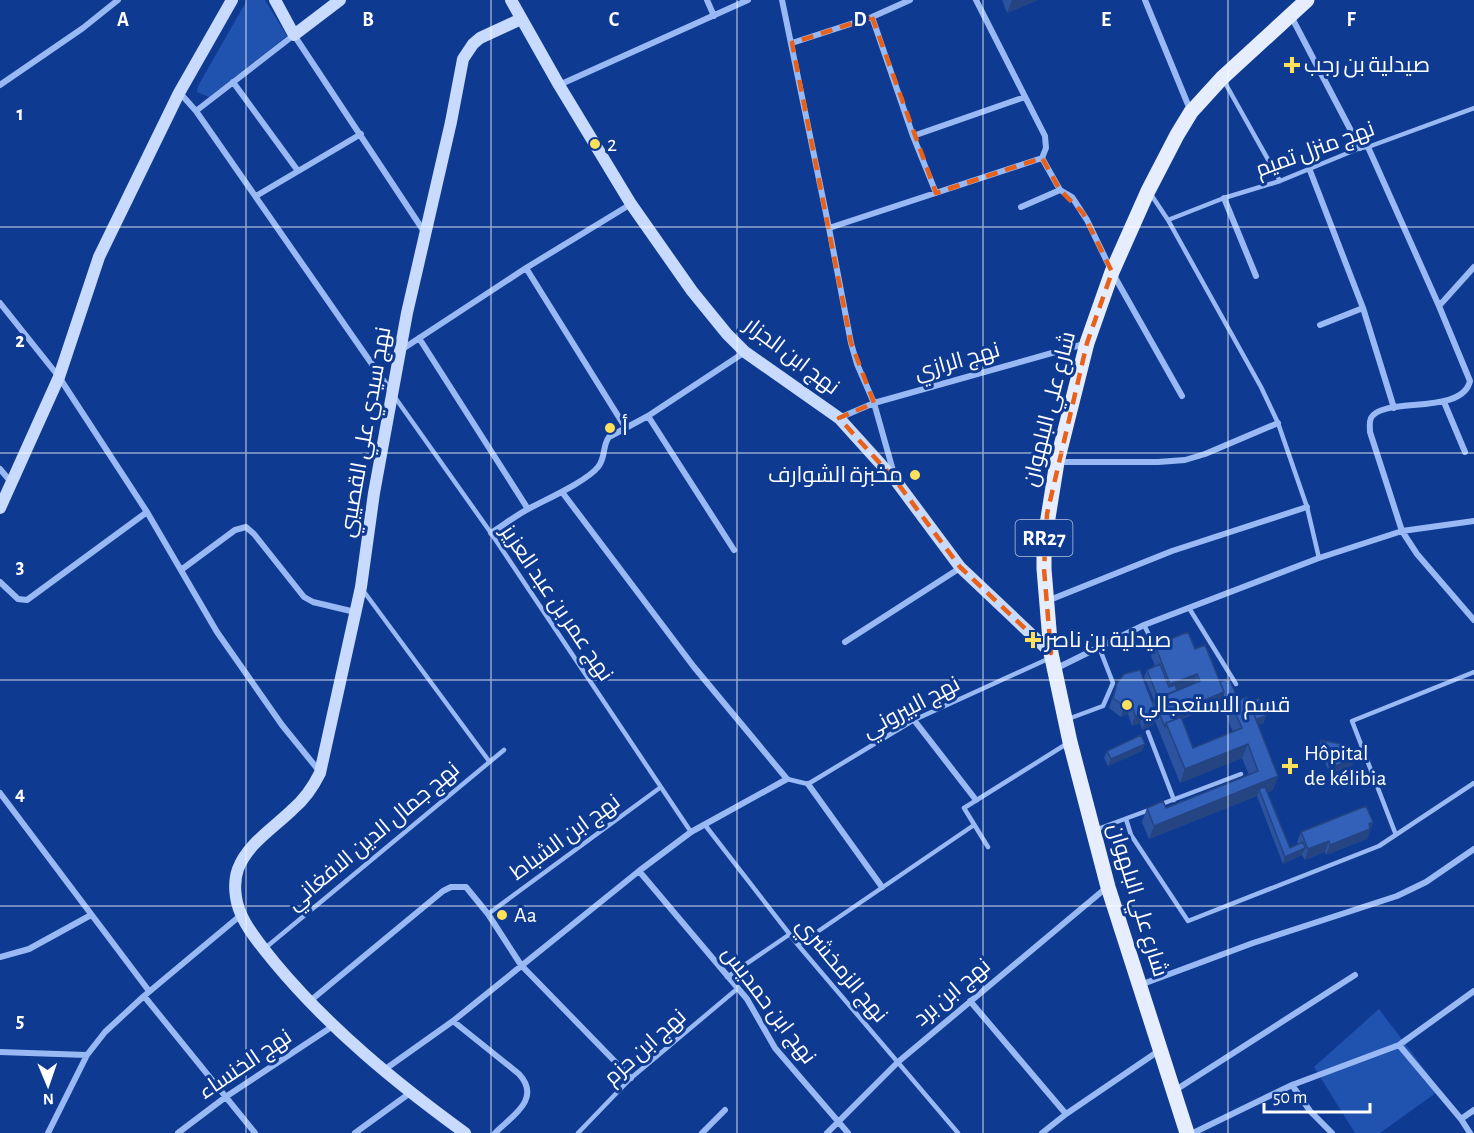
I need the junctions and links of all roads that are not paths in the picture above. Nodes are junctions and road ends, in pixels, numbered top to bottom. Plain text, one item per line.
1 (118, 0) edge
2 (232, 0) edge
3 (275, 0) edge
4 (340, 0) edge
5 (511, 0) edge
6 (707, 0) edge
7 (748, 0) edge
8 (782, 0) edge
9 (910, 0) edge
10 (976, 0) edge
11 (1145, 0) edge
12 (1307, 0) edge
13 (714, 16) junction
14 (1291, 16) junction
15 (872, 17) junction
16 (521, 19) junction
17 (294, 35) junction
18 (792, 43) junction
19 (1222, 78) junction
20 (233, 82) junction
21 (0, 85) edge
22 (559, 85) junction
23 (179, 93) junction
24 (1025, 97) junction
25 (1474, 108) edge
26 (196, 111) junction
27 (1191, 112) junction
28 (361, 134) junction
29 (913, 136) junction
30 (1368, 147) junction
31 (1360, 148) junction
32 (1042, 158) junction
33 (1309, 168) junction
34 (298, 171) junction
35 (1280, 181) junction
36 (1060, 190) junction
37 (1148, 191) junction
38 (936, 193) junction
39 (256, 196) junction
40 (1224, 198) junction
41 (631, 204) junction
42 (1021, 207) dead end
43 (1168, 220) junction
44 (830, 228) junction
45 (425, 233) junction
46 (1474, 267) edge
47 (526, 268) junction
48 (1113, 272) junction
49 (1256, 276) dead end
50 (0, 303) edge
51 (1439, 306) junction
52 (1363, 308) junction
53 (1320, 325) dead end
54 (419, 338) junction
55 (1087, 343) junction
56 (401, 350) junction
57 (746, 352) junction
58 (59, 377) junction
59 (393, 394) junction
60 (1182, 396) dead end
61 (1444, 402) junction
62 (874, 403) junction
63 (1394, 408) junction
64 (648, 416) junction
65 (839, 418) junction
66 (1278, 423) junction
67 (625, 427) junction
68 (1465, 452) dead end
69 (1057, 462) junction
70 (0, 469) edge
71 (896, 481) junction
72 (11, 482) junction
73 (562, 492) junction
74 (1307, 507) junction
75 (0, 508) edge
76 (528, 509) junction
77 (147, 512) junction
78 (1474, 521) edge
79 (1402, 531) junction
80 (491, 533) junction
81 (734, 550) dead end
82 (1318, 558) junction
83 (960, 567) junction
84 (182, 570) junction
85 (0, 582) edge
86 (361, 587) junction
87 (1046, 601) junction
88 (1189, 608) junction
89 (355, 612) junction
90 (1474, 620) edge
91 (1144, 625) junction
92 (845, 642) dead end
93 (1154, 645) edge
94 (1099, 647) junction
95 (1052, 660) junction
96 (1474, 672) edge
97 (1236, 684) dead end
98 (914, 720) junction
99 (1065, 720) junction
100 (1148, 732) edge
101 (1070, 742) junction
102 (504, 750) dead end
103 (489, 761) junction
104 (320, 773) junction
105 (1241, 774) dead end
106 (787, 779) junction
107 (1474, 783) edge
108 (808, 784) junction
109 (661, 787) junction
110 (0, 793) edge
111 (976, 800) junction
112 (1174, 800) junction
113 (1126, 819) junction
114 (705, 825) junction
115 (974, 825) junction
116 (1093, 830) junction
117 (692, 832) junction
118 (1396, 835) junction
119 (988, 847) dead end
120 (1474, 849) edge
121 (639, 871) junction
122 (882, 887) junction
123 (1108, 887) junction
124 (488, 914) junction
125 (91, 915) junction
126 (241, 915) junction
127 (790, 934) junction
128 (798, 945) junction
129 (264, 949) junction
130 (0, 957) edge
131 (521, 965) junction
132 (1355, 975) dead end
133 (727, 977) junction
134 (1140, 985) junction
135 (737, 989) junction
136 (1474, 991) edge
137 (146, 994) junction
138 (310, 1001) junction
139 (970, 1001) junction
140 (453, 1021) junction
141 (333, 1026) junction
142 (1399, 1045) junction
143 (1160, 1049) junction
144 (0, 1052) edge
145 (87, 1056) junction
146 (898, 1062) junction
147 (384, 1070) junction
148 (631, 1078) junction
149 (1292, 1086) junction
150 (1174, 1091) junction
151 (410, 1093) junction
152 (227, 1096) junction
153 (725, 1110) dead end
154 (1474, 1110) edge
155 (1066, 1114) junction
156 (1461, 1119) junction
157 (839, 1122) junction
158 (48, 1133) edge
159 (178, 1133) edge
160 (255, 1133) edge
161 (355, 1133) edge
162 (465, 1133) edge
163 (495, 1133) edge
164 (578, 1133) edge
165 (702, 1133) edge
166 (827, 1133) edge
167 (848, 1133) edge
168 (958, 1133) edge
169 (1042, 1133) edge
170 (1186, 1133) edge
171 (1193, 1133) edge
172 (1332, 1133) edge
173 (1470, 1133) edge

1 - 21 street
2 - 23 street
3 - 17 street
4 - 17 street
5 - 16 street, نهج ابن الجزار
6 - 13 street
7 - 13 street
8 - 18 street
9 - 15 street
10 - 24 street
11 - 27 street
12 - 14 main road, شارع علي البلهوان / RR27
13 - 22 street
14 - 19 main road, شارع علي البلهوان / RR27
14 - 31 street
15 - 18 street
15 - 29 street
16 - 22 street, نهج ابن الجزار
16 - 45 street, نهج سيدي علي القصيبي
17 - 20 street
17 - 28 street
18 - 44 street
19 - 27 main road, شارع علي البلهوان / RR27
19 - 35 lane
20 - 26 street
20 - 34 street
22 - 41 street, نهج ابن الجزار
23 - 26 street
23 - 58 street
24 - 29 street
24 - 32 street
25 - 30 lane, نهج منزل تميم
26 - 39 street
27 - 37 main road, شارع علي البلهوان / RR27
28 - 34 street
28 - 45 street
29 - 38 street
30 - 31 lane, نهج منزل تميم
30 - 51 street
31 - 33 lane, نهج منزل تميم
32 - 36 street
32 - 38 street
33 - 35 lane, نهج منزل تميم
33 - 52 street
34 - 39 street
35 - 40 lane, نهج منزل تميم
36 - 42 street
36 - 48 street
37 - 43 lane
37 - 48 main road, شارع علي البلهوان / RR27
38 - 44 street
39 - 59 street
40 - 43 lane, نهج منزل تميم
40 - 49 street
41 - 47 street
41 - 57 street, نهج ابن الجزار
43 - 66 lane
44 - 62 street
45 - 56 street, نهج سيدي علي القصيبي
46 - 51 street
47 - 54 street
47 - 67 street
48 - 55 main road, شارع علي البلهوان / RR27
48 - 60 street
50 - 58 street
51 - 61 street
52 - 53 street
52 - 63 street
54 - 56 street
54 - 76 street
55 - 62 street, نهج الرازي
55 - 69 main road, شارع علي البلهوان / RR27
56 - 59 street, نهج سيدي علي القصيبي
57 - 64 street
57 - 65 street, نهج ابن الجزار
58 - 72 street
58 - 77 street
59 - 80 lane, نهج عمر بن عبد العزيز
59 - 86 street, نهج سيدي علي القصيبي
61 - 63 street
61 - 68 street
62 - 65 street, نهج الرازي
62 - 71 street
63 - 79 street
64 - 67 street
64 - 81 street
65 - 71 street, نهج ابن الجزار
66 - 69 street
66 - 74 lane
67 - 73 street
69 - 87 main road, شارع علي البلهوان / RR27
70 - 72 street
71 - 83 street, نهج ابن الجزار
72 - 75 street
73 - 76 street
73 - 106 street
74 - 82 lane
74 - 87 street
76 - 80 street
77 - 84 street
77 - 85 street
78 - 79 street
79 - 82 street
79 - 90 street
80 - 109 lane, نهج عمر بن عبد العزيز
82 - 88 street
83 - 92 street
83 - 95 street, نهج ابن الجزار
84 - 89 street
84 - 104 street
86 - 89 street, نهج سيدي علي القصيبي
86 - 103 lane
87 - 95 main road, شارع علي البلهوان / RR27
88 - 91 street
88 - 97 lane
89 - 104 street, نهج سيدي علي القصيبي
91 - 93 lane
91 - 94 street
94 - 95 street
94 - 99 lane
95 - 98 lane, نهج البيروني
95 - 99 main road, شارع علي البلهوان / RR27
96 - 118 lane
98 - 108 lane, نهج البيروني
98 - 111 street
99 - 101 main road, شارع علي البلهوان / RR27
100 - 112 lane
101 - 111 lane
101 - 116 main road, شارع علي البلهوان / RR27
102 - 103 lane, نهج جمال الدين الافغاني
103 - 129 lane, نهج جمال الدين الافغاني
104 - 126 street, نهج سيدي علي القصيبي
105 - 112 lane
106 - 108 lane
106 - 114 street
107 - 118 lane
108 - 122 street
109 - 117 lane, نهج عمر بن عبد العزيز
109 - 124 lane, نهج ابن الشباط
110 - 125 street
111 - 115 lane
112 - 113 lane
113 - 116 lane
113 - 118 lane
114 - 117 street
114 - 127 lane, نهج الزمخشري
115 - 119 lane
115 - 122 lane
116 - 123 main road, شارع علي البلهوان / RR27
117 - 121 street
120 - 134 street
121 - 131 street
121 - 133 street, نهج ابن حمديس
122 - 128 lane
123 - 134 main road, شارع علي البلهوان / RR27
123 - 139 street, نهج ابن برد
124 - 131 street
124 - 138 street
125 - 130 street
125 - 137 street
126 - 129 street
126 - 137 street
127 - 128 lane, نهج الزمخشري
127 - 133 lane
128 - 146 lane, نهج الزمخشري
129 - 138 street
131 - 140 street
131 - 148 street
132 - 150 street
133 - 135 street, نهج ابن حمديس
134 - 143 main road, شارع علي البلهوان / RR27
135 - 148 lane, نهج ابن حزم
135 - 157 street, نهج ابن حمديس
136 - 142 street
137 - 145 street
137 - 152 street
138 - 141 street
139 - 146 street, نهج ابن برد
139 - 155 street
140 - 147 street
140 - 163 street
141 - 147 street
141 - 152 street, نهج الخنساء
142 - 149 street
142 - 156 street
143 - 150 main road, شارع علي البلهوان / RR27
143 - 155 street
144 - 145 street
145 - 158 street
146 - 157 street, نهج ابن برد
146 - 168 lane, نهج الزمخشري
147 - 151 street
148 - 164 lane, نهج ابن حزم
149 - 171 street
149 - 172 street
150 - 170 main road, شارع علي البلهوان / RR27
151 - 161 street
151 - 162 street
152 - 159 street, نهج الخنساء
152 - 160 street
153 - 165 street
154 - 156 street
155 - 169 street
156 - 173 street
157 - 166 street, نهج ابن برد
157 - 167 street, نهج ابن حمديس

